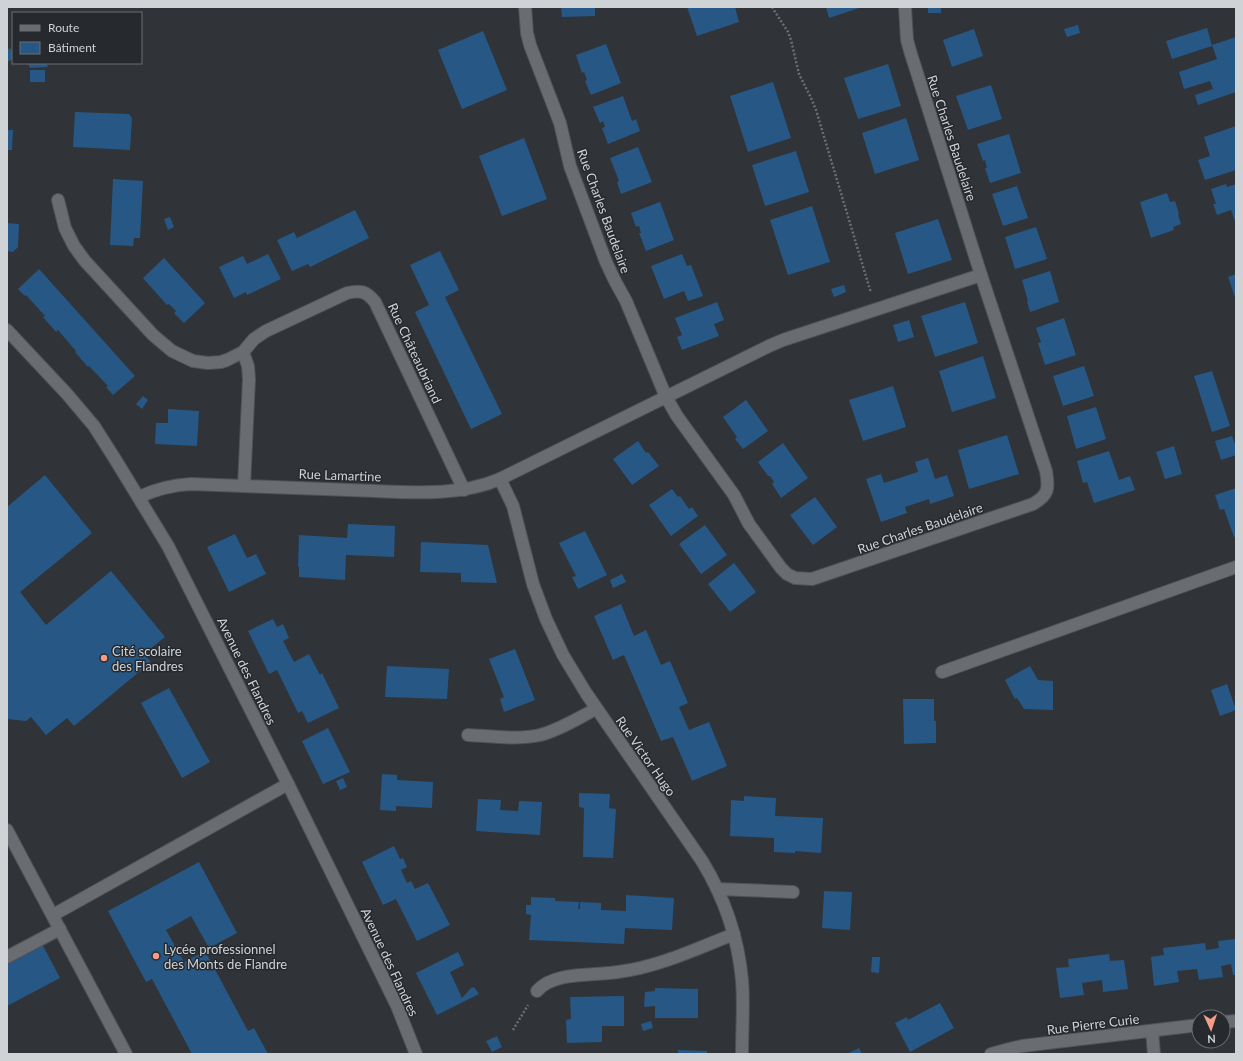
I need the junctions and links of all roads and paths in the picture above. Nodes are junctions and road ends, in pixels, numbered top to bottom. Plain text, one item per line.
1 (525, 7) edge
2 (772, 7) edge
3 (906, 7) edge
4 (58, 200) dead end
5 (981, 275) junction
6 (864, 314) junction
7 (7, 330) edge
8 (243, 352) junction
9 (666, 397) junction
10 (500, 478) junction
11 (244, 486) junction
12 (464, 490) junction
13 (139, 498) junction
14 (1236, 567) edge
15 (942, 672) dead end
16 (596, 709) junction
17 (468, 735) dead end
18 (288, 784) junction
19 (7, 830) edge
20 (717, 889) junction
21 (792, 892) dead end
22 (53, 915) junction
23 (60, 928) junction
24 (734, 934) junction
25 (7, 957) edge
26 (537, 991) joint
27 (1191, 1026) edge
28 (513, 1030) dead end
29 (1152, 1031) junction
30 (126, 1054) edge
31 (416, 1054) edge
32 (742, 1054) edge
33 (991, 1054) edge
34 (1154, 1054) edge

1 - 9 street, Rue Charles Baudelaire
2 - 6 path
3 - 5 street, Rue Charles Baudelaire
4 - 8 street, Rue Châteaubriand
5 - 6 street
5 - 9 street, Rue Charles Baudelaire
6 - 9 street
7 - 13 street, Avenue des Flandres
8 - 11 street
8 - 12 street, Rue Châteaubriand
9 - 10 street, Rue Lamartine
10 - 12 street, Rue Lamartine
10 - 16 street, Rue Victor Hugo
11 - 12 street, Rue Lamartine
11 - 13 street, Rue Lamartine
13 - 18 street, Avenue des Flandres
14 - 15 street
16 - 17 street
16 - 20 street, Rue Victor Hugo
18 - 22 street
18 - 31 street, Avenue des Flandres
19 - 22 street
20 - 21 street
20 - 24 street, Rue Victor Hugo
22 - 23 street
23 - 25 street
23 - 30 street
24 - 26 street
24 - 32 street, Rue Victor Hugo
26 - 28 path
27 - 29 street, Rue Pierre Curie
29 - 33 street, Rue Pierre Curie
29 - 34 street

